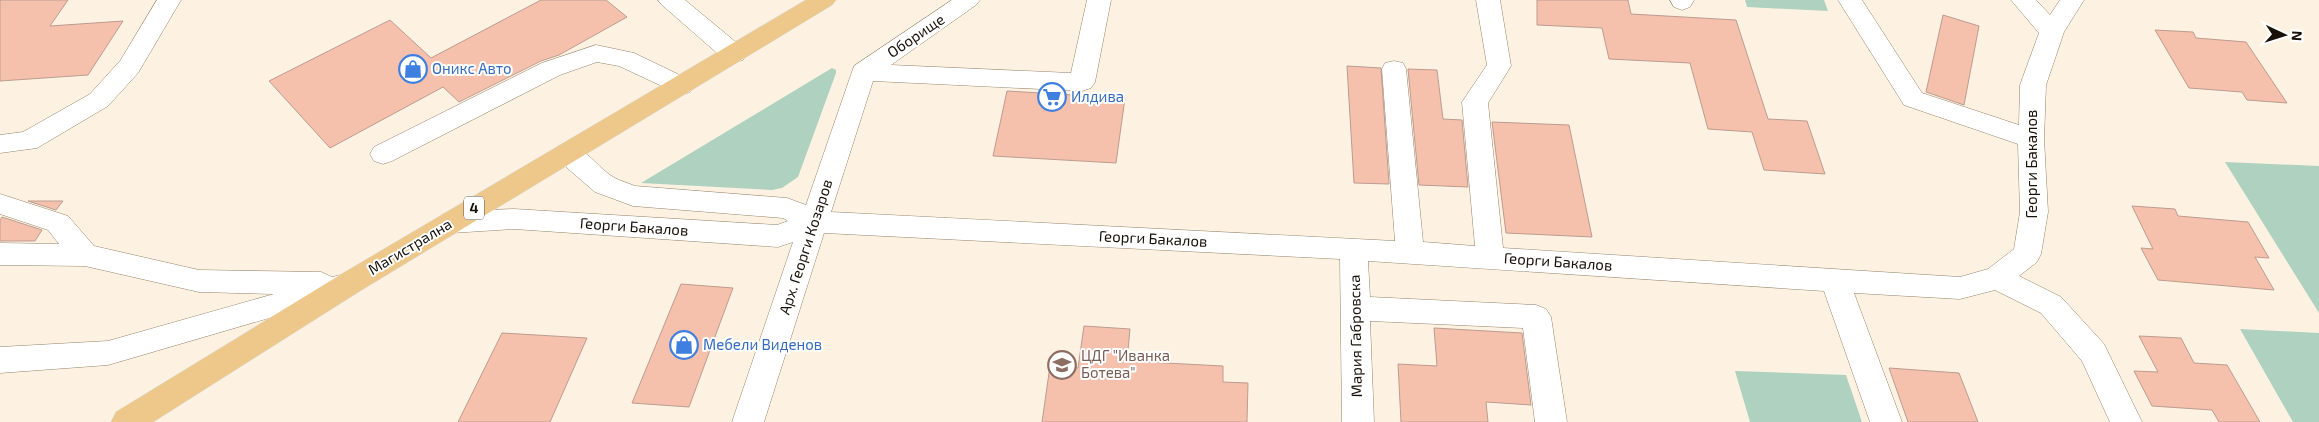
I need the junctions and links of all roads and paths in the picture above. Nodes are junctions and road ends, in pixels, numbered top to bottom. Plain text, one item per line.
1 (169, 0) edge
2 (670, 0) edge
3 (824, 0) edge
4 (968, 0) edge
5 (1098, 0) edge
6 (1488, 0) edge
7 (1850, 0) edge
8 (2023, 0) edge
9 (2072, 0) edge
10 (2052, 32) junction
11 (734, 54) junction
12 (1394, 69) dead end
13 (863, 72) junction
14 (681, 86) junction
15 (2031, 139) junction
16 (0, 144) edge
17 (567, 152) junction
18 (383, 154) dead end
19 (0, 204) edge
20 (451, 222) junction
21 (815, 222) junction
22 (1354, 249) junction
23 (1410, 253) junction
24 (0, 254) edge
25 (85, 255) junction
26 (1490, 258) junction
27 (1997, 278) junction
28 (1835, 280) junction
29 (350, 283) junction
30 (1356, 308) junction
31 (0, 360) edge
32 (127, 422) edge
33 (748, 422) edge
34 (1358, 422) edge
35 (1552, 422) edge
36 (1886, 422) edge
37 (2126, 422) edge

1 - 16 street
2 - 11 street
3 - 11 main road, Магистрална / 4
4 - 13 street, Оборище
5 - 13 street
6 - 26 street
7 - 15 street
8 - 10 street
9 - 10 street, Георги Бакалов
10 - 15 street, Георги Бакалов
11 - 14 main road, Магистрална / 4
12 - 23 street
13 - 21 street, Арх. Георги Козаров
14 - 17 main road, Магистрална / 4
14 - 18 street
15 - 27 street, Георги Бакалов
17 - 20 main road, Магистрална / 4
17 - 21 street, Георги Бакалов
19 - 25 street
20 - 21 street, Георги Бакалов
20 - 29 main road, Магистрална / 4
21 - 22 street, Георги Бакалов
21 - 33 street, Арх. Георги Козаров
22 - 23 street, Георги Бакалов
22 - 30 street, Мария Габровска
23 - 26 street, Георги Бакалов
24 - 25 street
25 - 29 street
26 - 28 street, Георги Бакалов
27 - 28 street, Георги Бакалов
27 - 37 street
28 - 36 street
29 - 31 street
29 - 32 main road, Магистрална / 4
30 - 34 street, Мария Габровска
30 - 35 street

